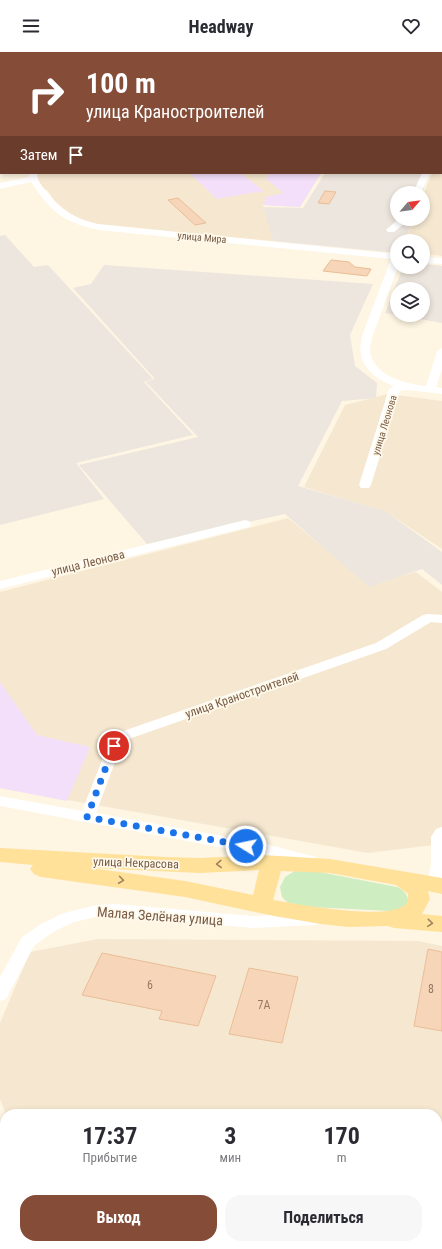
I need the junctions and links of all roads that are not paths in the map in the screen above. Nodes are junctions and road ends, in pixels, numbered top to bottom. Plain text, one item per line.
1 (426, 174) edge
2 (33, 176) edge
3 (0, 186) edge
4 (420, 186) edge
5 (396, 226) edge
6 (391, 230) dead end
7 (390, 256) edge
8 (430, 260) edge
9 (442, 261) edge
10 (391, 274) edge
11 (442, 351) edge
12 (406, 387) junction
13 (430, 390) junction
14 (442, 391) edge
15 (365, 485) dead end
16 (245, 524) dead end
17 (0, 585) edge
18 (442, 619) edge
19 (0, 801) edge
20 (87, 817) junction
21 (442, 833) edge
22 (0, 855) edge
23 (267, 856) junction
24 (0, 865) edge
25 (400, 878) junction
26 (439, 886) edge
27 (257, 914) junction
28 (390, 919) junction
29 (442, 924) edge
30 (0, 994) edge

1 - 4 street
2 - 3 street
2 - 7 street, улица Мира
5 - 6 street
8 - 9 street
10 - 12 street, улица Леонова
11 - 13 street
12 - 13 street
12 - 15 street, улица Леонова
13 - 14 street
16 - 17 street, улица Леонова
18 - 20 street, улица Краностроителей
19 - 20 street, улица Некрасова
20 - 23 street, улица Некрасова
21 - 26 street
23 -> 22 main road, улица Некрасова
23 - 25 main road, улица Некрасова
23 - 27 main road
24 -> 27 main road, улица Некрасова
25 - 26 main road, улица Некрасова
25 - 28 main road, улица Некрасова
27 - 28 main road, улица Некрасова
27 - 30 street, Малая Зелёная улица
28 -> 29 main road, улица Некрасова

